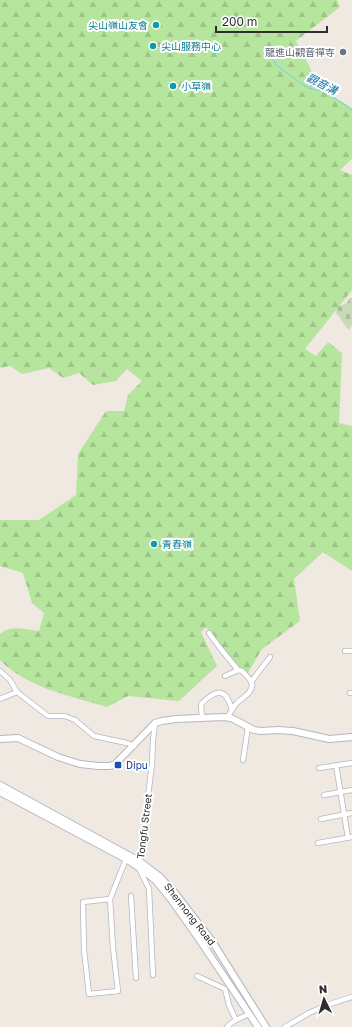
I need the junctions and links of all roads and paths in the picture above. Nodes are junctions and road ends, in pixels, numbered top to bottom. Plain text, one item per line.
1 (209, 633) dead end
2 (345, 651) dead end
3 (352, 651) edge
4 (270, 657) dead end
5 (238, 670) junction
6 (0, 672) edge
7 (225, 676) dead end
8 (251, 682) junction
9 (17, 692) junction
10 (0, 699) edge
11 (232, 710) junction
12 (202, 718) junction
13 (228, 718) junction
14 (155, 724) junction
15 (248, 727) junction
16 (352, 737) edge
17 (0, 739) edge
18 (134, 746) junction
19 (243, 760) dead end
20 (352, 763) edge
21 (336, 766) junction
22 (320, 768) dead end
23 (0, 785) edge
24 (352, 790) edge
25 (0, 792) edge
26 (341, 792) junction
27 (324, 795) dead end
28 (352, 813) edge
29 (344, 814) junction
30 (321, 819) dead end
31 (350, 838) edge
32 (318, 843) dead end
33 (127, 857) junction
34 (139, 864) junction
35 (131, 896) dead end
36 (110, 898) junction
37 (153, 974) dead end
38 (197, 976) dead end
39 (136, 978) dead end
40 (352, 997) edge
41 (249, 1014) junction
42 (236, 1020) junction
43 (227, 1027) edge
44 (258, 1027) edge
45 (266, 1027) edge
46 (285, 1027) edge

1 - 5 street
2 - 3 street
4 - 8 street
5 - 7 street
5 - 8 street
6 - 9 street
8 - 11 street
9 - 10 street
9 - 18 street
11 - 12 street
11 - 13 street
12 - 13 street
12 - 14 street
13 - 15 street
14 - 18 street
14 - 34 street, Tongfu Street
15 - 16 street
15 - 19 street
17 - 18 street
20 - 21 street
21 - 22 street
21 - 26 street
23 - 33 street, Shennong Road
24 - 26 street
25 - 33 street, Shennong Road
26 - 27 street
26 - 29 street
28 - 29 street
29 - 30 street
29 - 31 street
31 - 32 street
33 - 34 street, Shennong Road
33 - 36 street
34 - 37 street, Tongfu Street
34 - 41 street, Shennong Road
34 - 45 street, Shennong Road
35 - 39 street
36 - 36 street
38 - 42 street
40 - 46 street
41 - 42 street
41 - 44 street, Shennong Road
42 - 43 street

